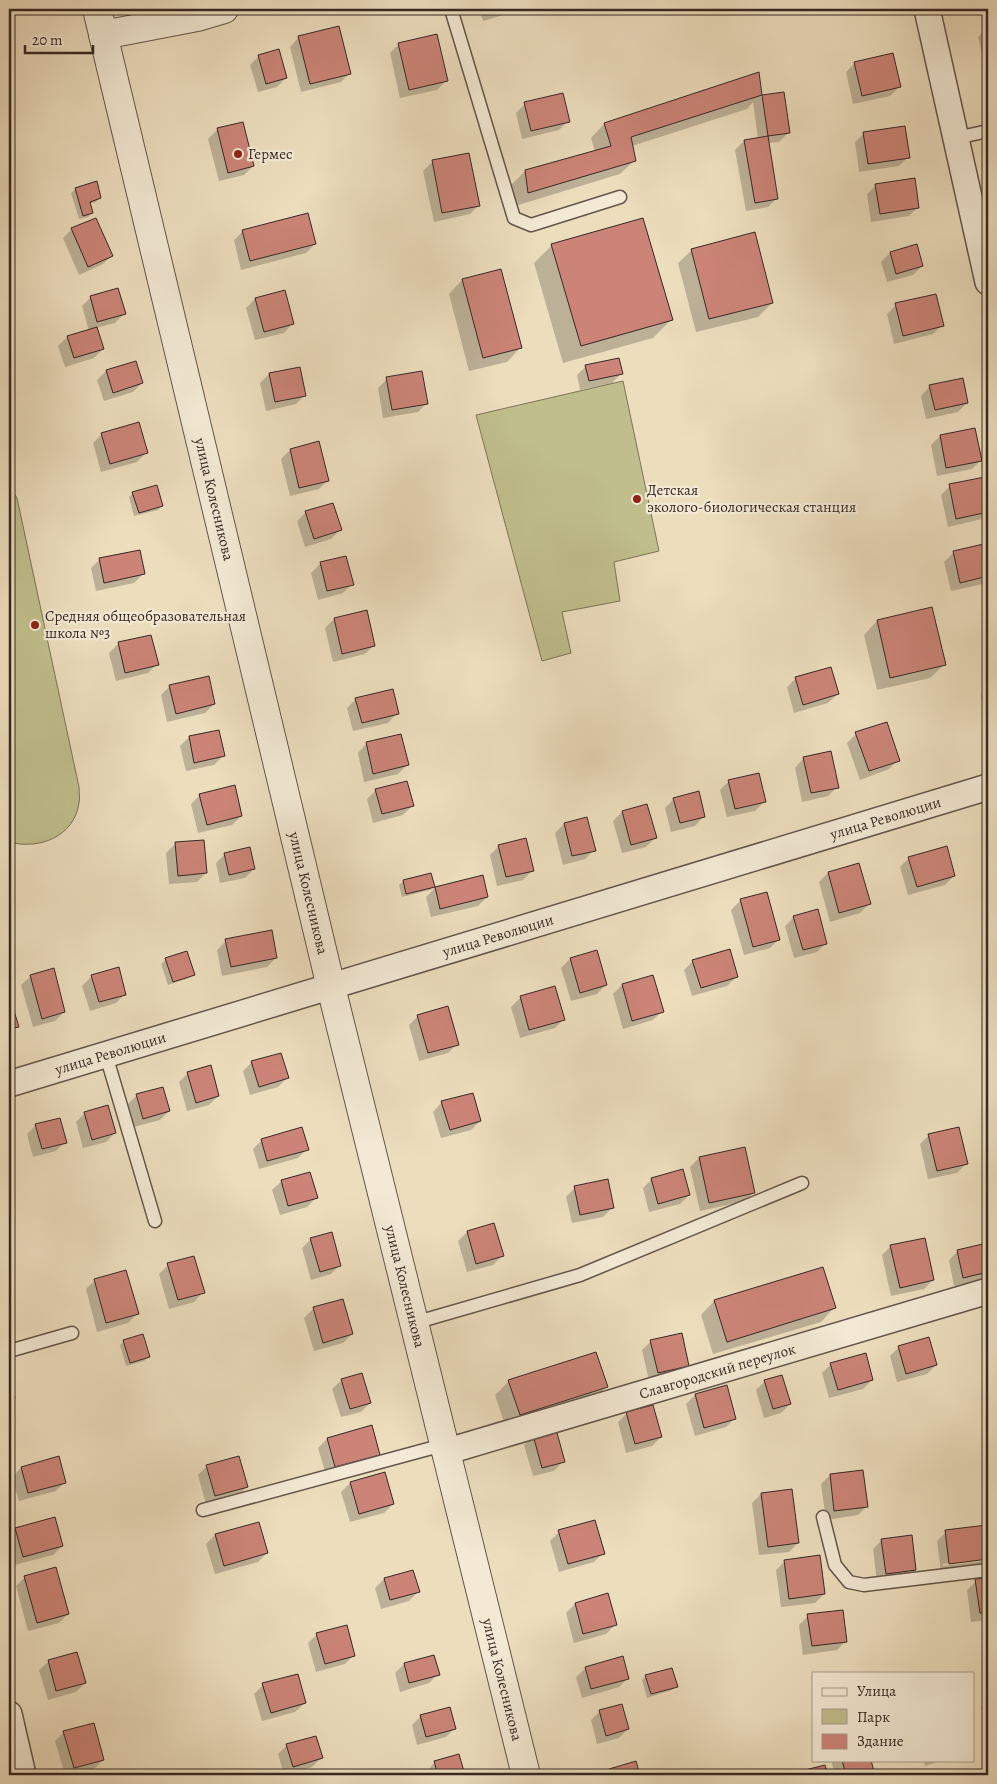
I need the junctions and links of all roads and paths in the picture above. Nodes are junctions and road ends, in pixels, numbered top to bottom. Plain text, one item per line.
1 (96, 9) edge
2 (224, 9) edge
3 (451, 9) edge
4 (927, 9) edge
5 (103, 35) junction
6 (988, 131) edge
7 (956, 138) junction
8 (620, 197) dead end
9 (988, 282) edge
10 (988, 787) edge
11 (331, 986) junction
12 (106, 1055) junction
13 (9, 1084) edge
14 (802, 1183) dead end
15 (155, 1221) dead end
16 (988, 1290) edge
17 (414, 1323) junction
18 (72, 1333) dead end
19 (9, 1351) edge
20 (444, 1449) junction
21 (203, 1510) dead end
22 (823, 1517) dead end
23 (988, 1570) edge
24 (9, 1714) edge
25 (23, 1775) edge
26 (526, 1775) edge

1 - 5 street, улица Колесникова
2 - 5 street
3 - 8 lane
4 - 7 street
5 - 11 street, улица Колесникова
6 - 7 lane
7 - 9 street
10 - 11 street, улица Революции
11 - 12 street, улица Революции
11 - 17 street, улица Колесникова
12 - 13 street, улица Революции
12 - 15 lane
14 - 17 lane
16 - 20 street, Славгородский переулок
17 - 20 street, улица Колесникова
18 - 19 lane
20 - 21 lane
20 - 26 street, улица Колесникова
22 - 23 lane
24 - 25 street

